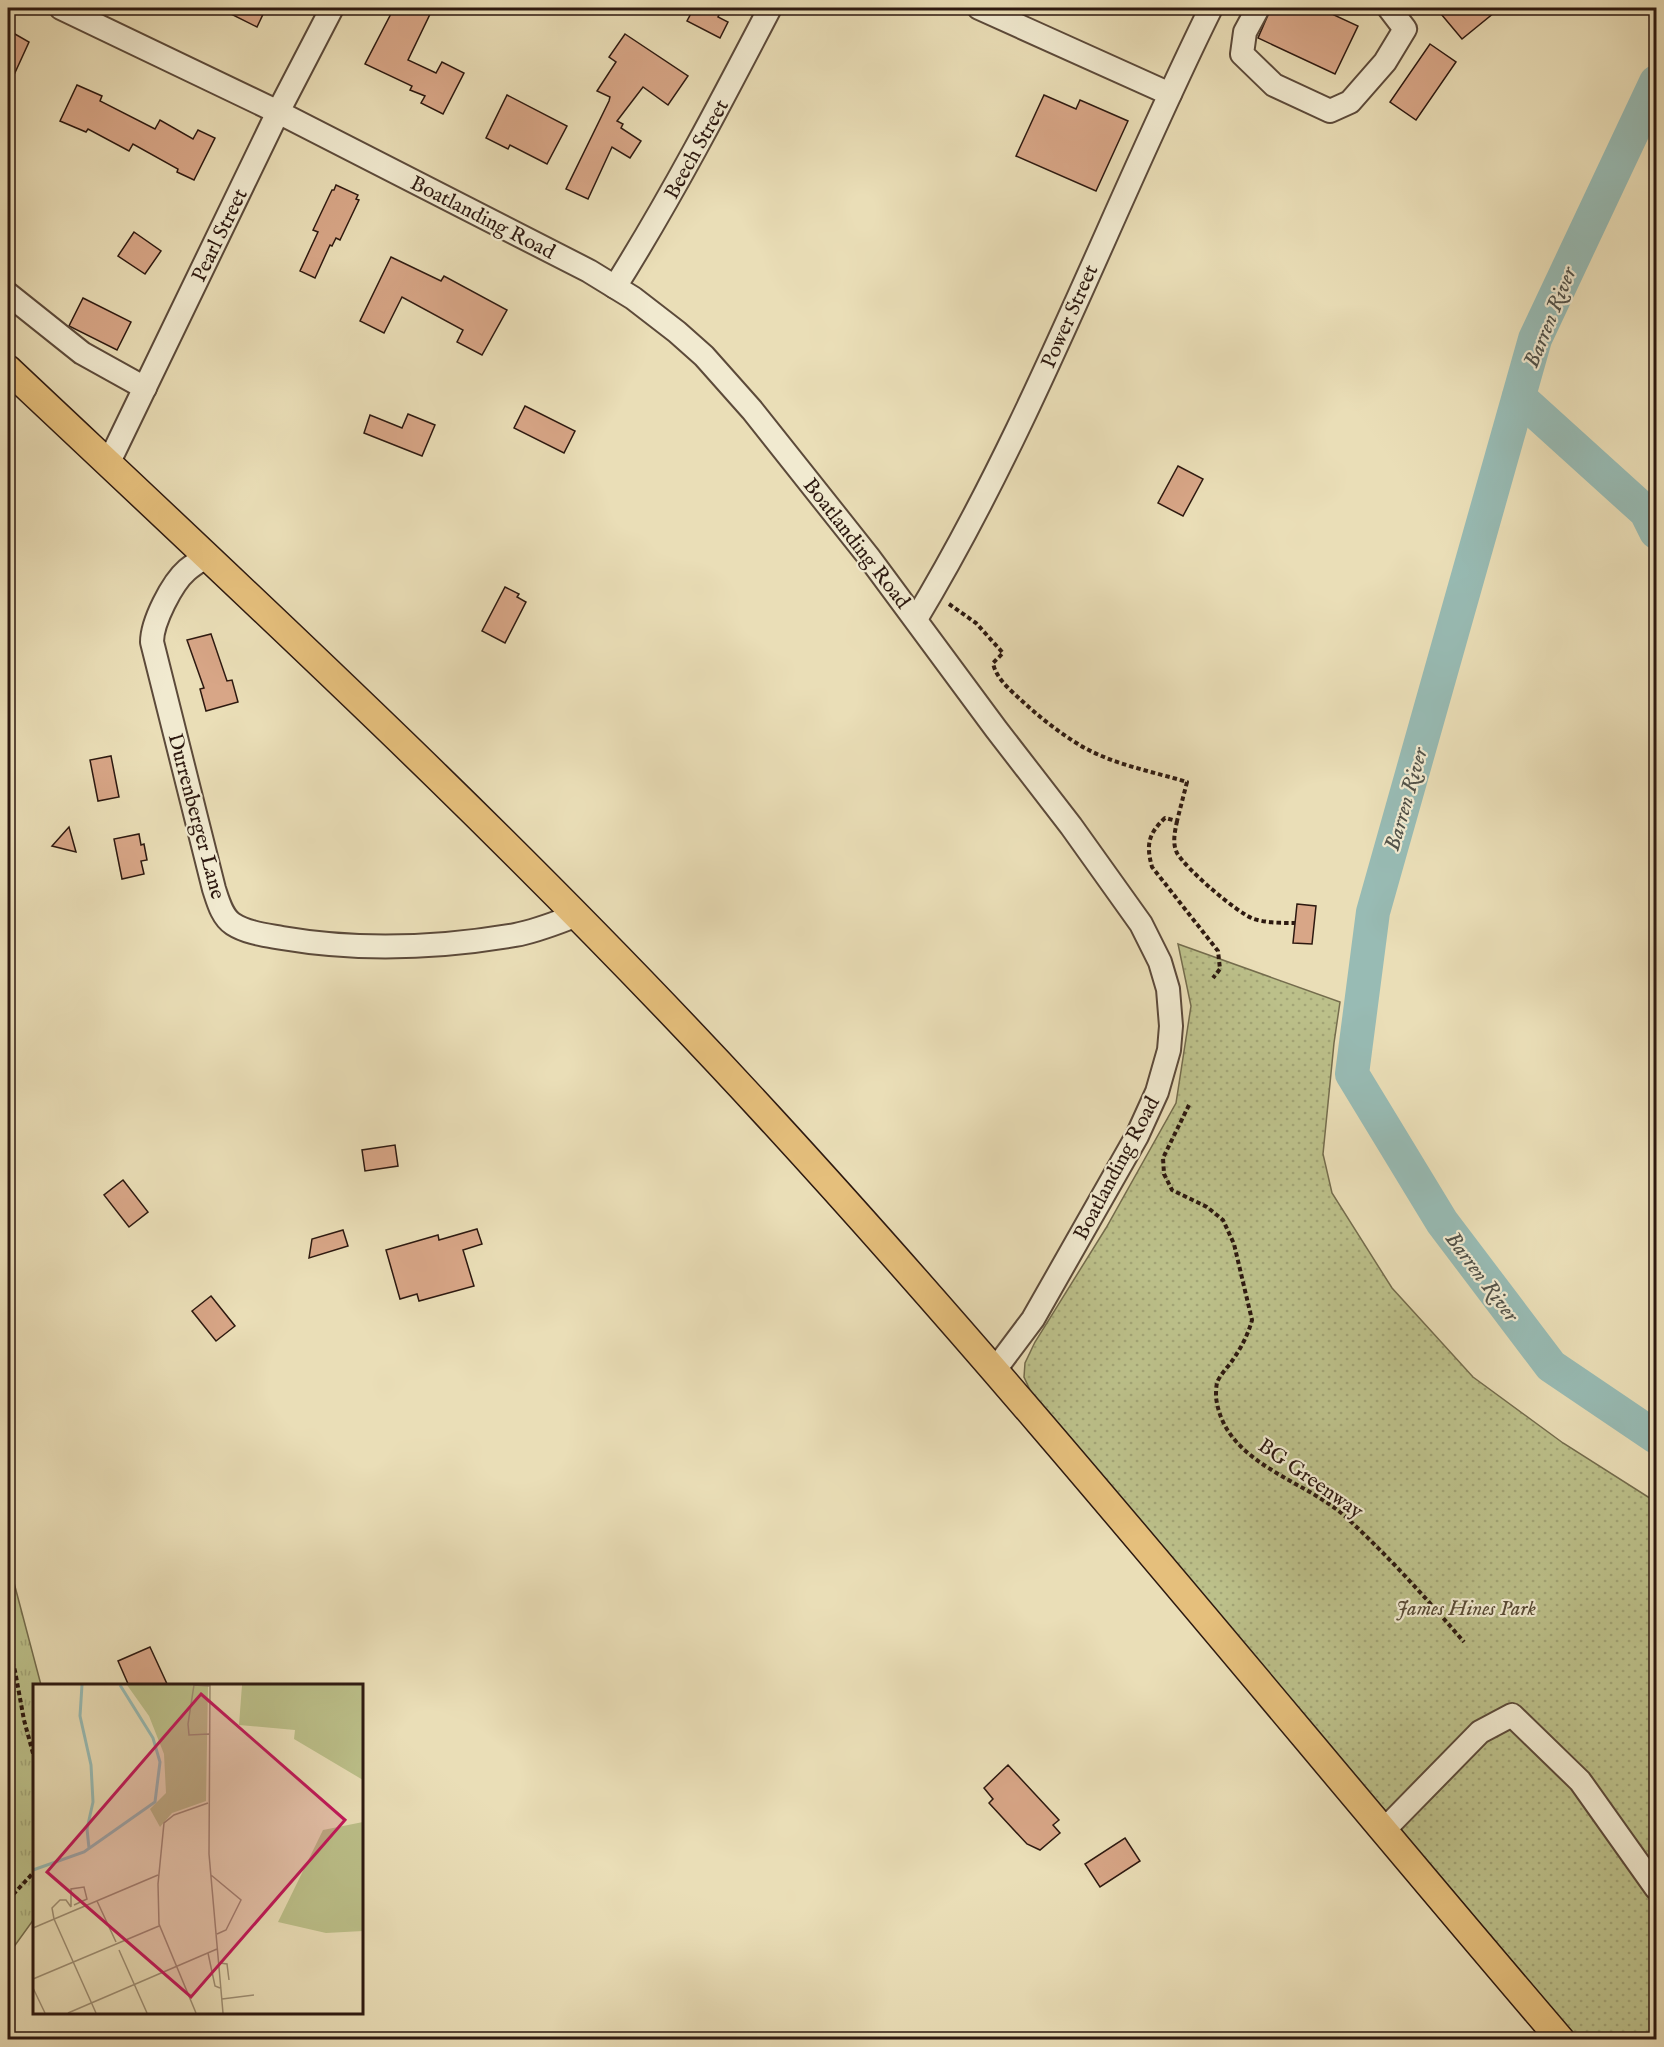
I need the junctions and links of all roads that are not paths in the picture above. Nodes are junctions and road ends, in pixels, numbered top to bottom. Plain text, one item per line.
1 (61, 8) edge
2 (332, 8) edge
3 (770, 8) edge
4 (979, 8) edge
5 (1211, 8) edge
6 (1258, 8) edge
7 (1389, 8) edge
8 (1170, 94) junction
9 (278, 112) junction
10 (615, 287) junction
11 (8, 294) edge
12 (12, 381) edge
13 (145, 388) junction
14 (108, 464) junction
15 (207, 556) junction
16 (916, 619) junction
17 (576, 915) junction
18 (994, 1371) junction
19 (1384, 1830) junction
20 (1656, 1888) edge
21 (1561, 2040) edge

1 - 9 street, Boatlanding Road
2 - 9 street, Pearl Street
3 - 10 street, Beech Street
4 - 8 street
5 - 8 street, Power Street
6 - 7 street
8 - 16 street, Power Street
9 - 10 street, Boatlanding Road
9 - 13 street, Pearl Street
10 - 16 street, Boatlanding Road
11 - 13 street
12 - 14 main road
13 - 14 street, Pearl Street
14 - 15 main road
15 - 17 main road
15 - 17 street, Durrenberger Lane
16 - 18 street, Boatlanding Road
17 - 18 main road
18 - 19 main road
19 - 20 street
19 - 21 main road

